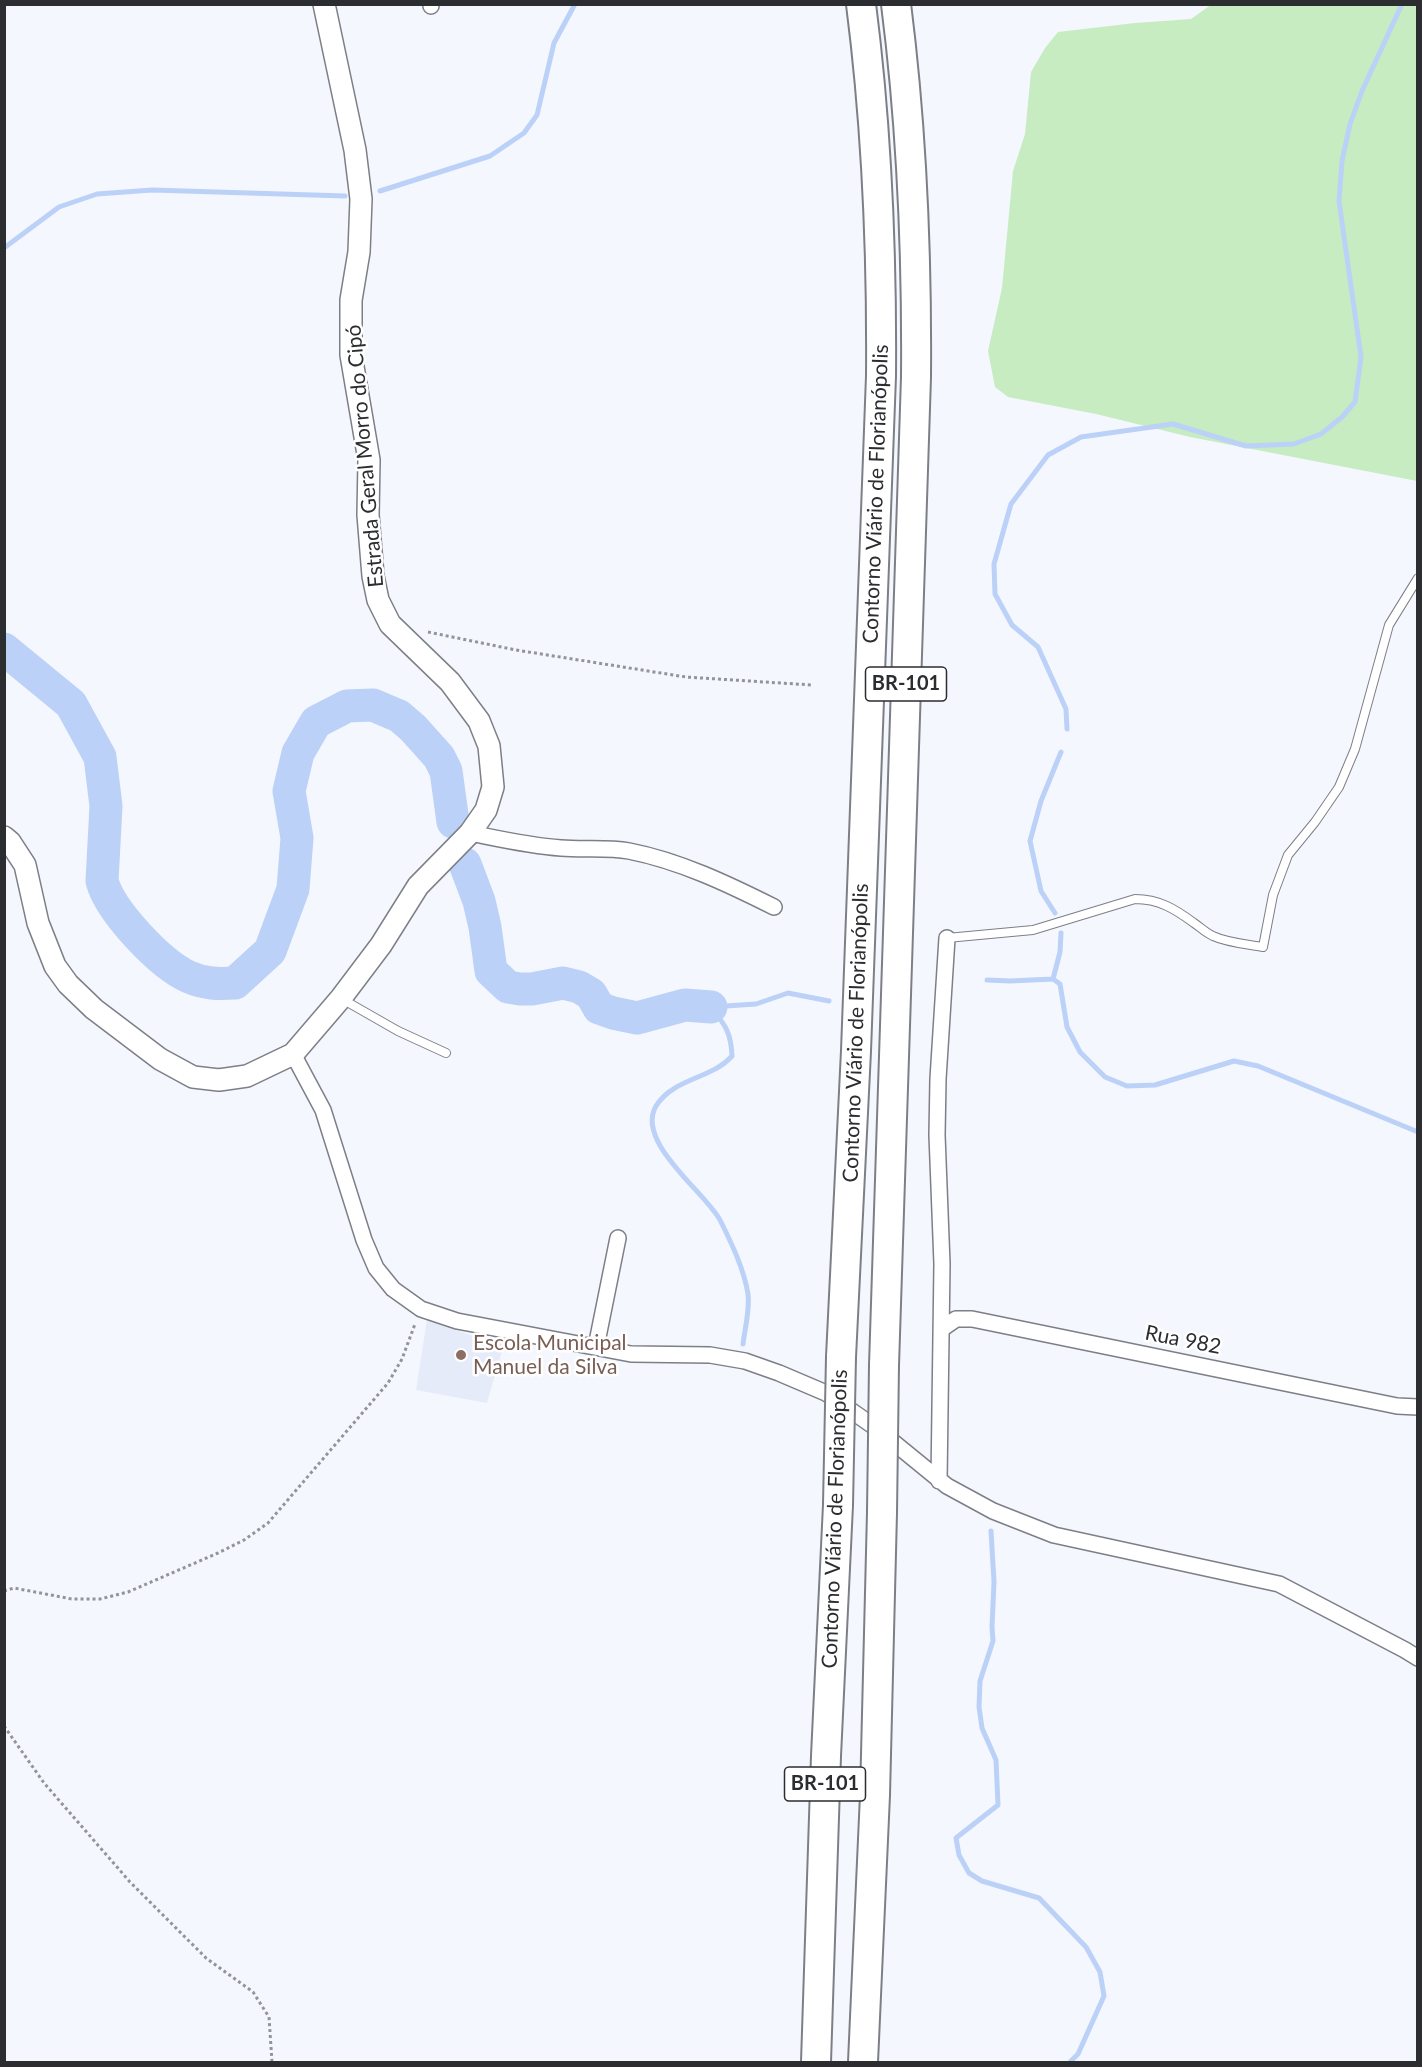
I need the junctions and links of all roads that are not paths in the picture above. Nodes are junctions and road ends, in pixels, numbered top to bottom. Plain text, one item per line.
1 (324, 4) edge
2 (861, 4) edge
3 (896, 4) edge
4 (1418, 578) edge
5 (470, 833) junction
6 (4, 837) edge
7 (774, 907) dead end
8 (947, 938) joint
9 (341, 998) junction
10 (446, 1053) dead end
11 (293, 1054) junction
12 (618, 1238) dead end
13 (943, 1328) junction
14 (596, 1347) junction
15 (1418, 1407) edge
16 (939, 1480) junction
17 (1413, 1653) edge
18 (816, 2062) edge
19 (863, 2062) edge

1 - 5 street, Estrada Geral Morro do Cipó
2 - 18 highway, Contorno Viário de Florianópolis / BR-101, bridge
3 - 19 highway, Contorno Viário de Florianópolis / BR-101, bridge
4 - 8 lane
5 - 7 street
5 - 9 street, Estrada Geral Morro do Cipó
6 - 11 street
8 - 13 street
9 - 10 lane
9 - 11 street, Estrada Geral Morro do Cipó
11 - 14 street
12 - 14 street
13 - 15 street, Rua 982
13 - 16 street
14 - 16 street
16 - 17 street

